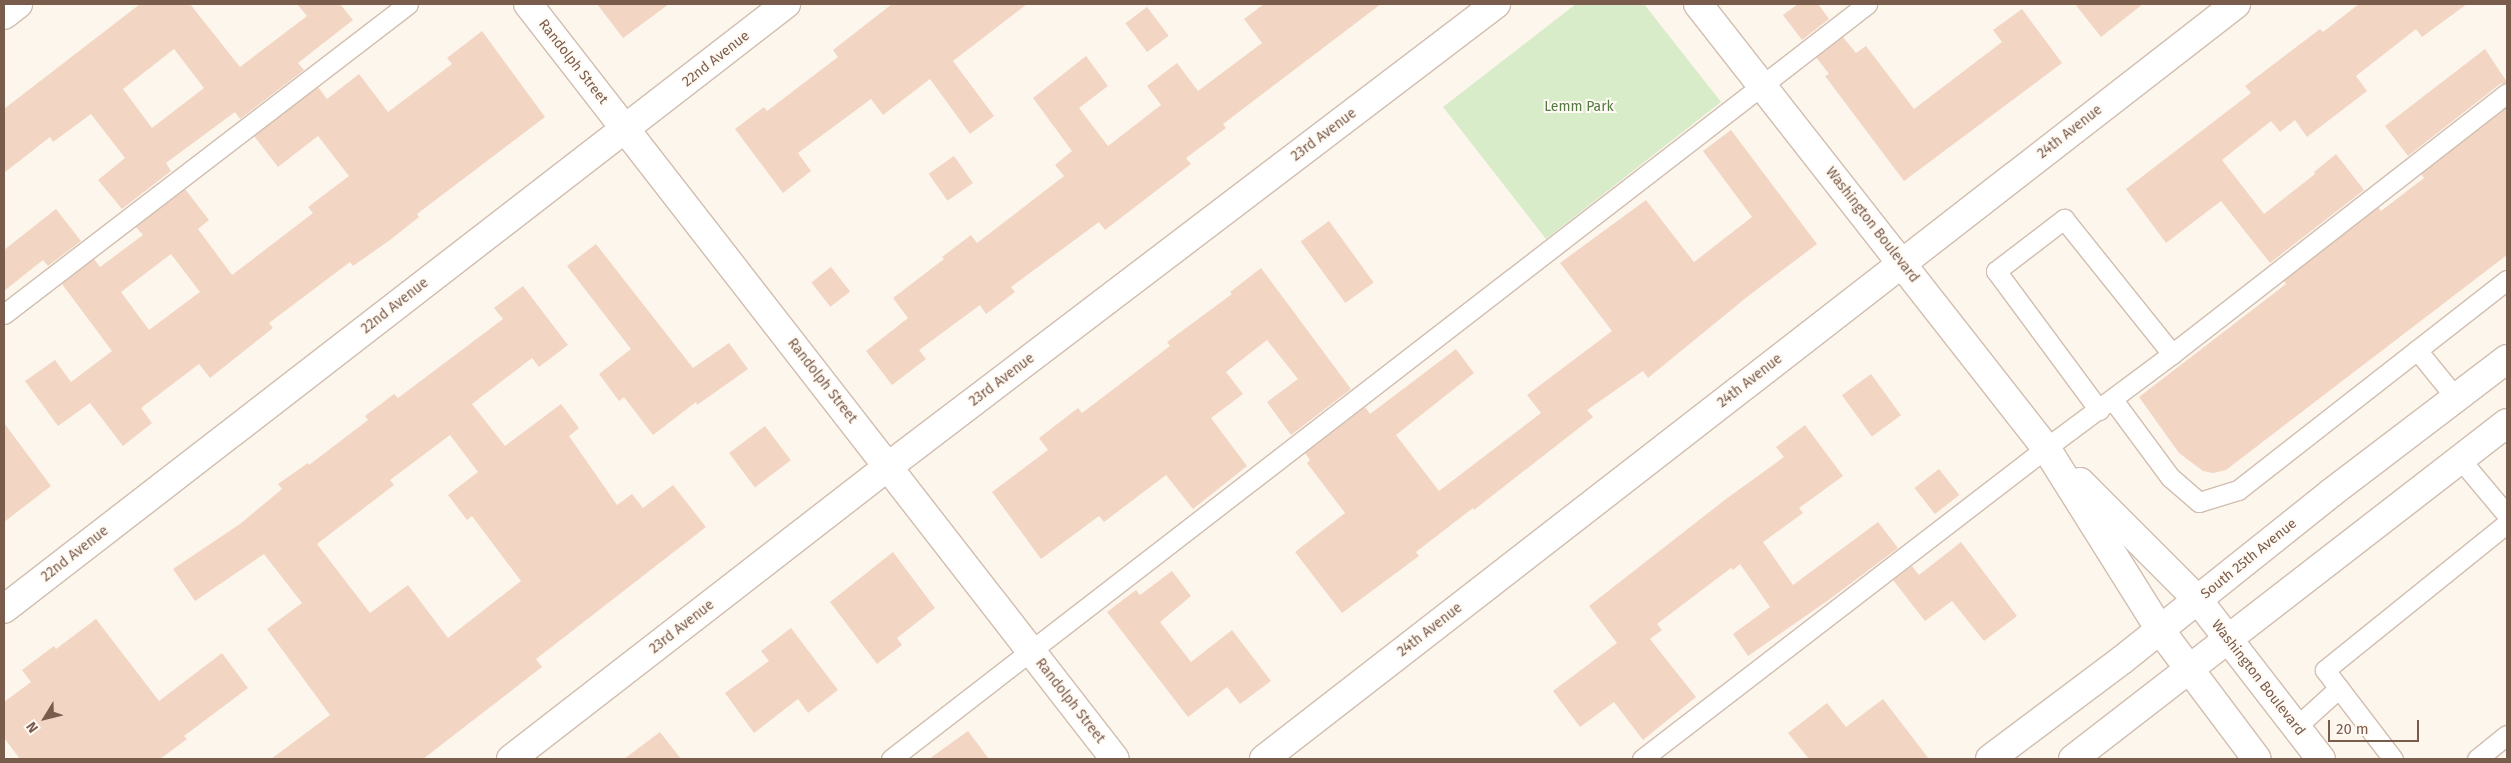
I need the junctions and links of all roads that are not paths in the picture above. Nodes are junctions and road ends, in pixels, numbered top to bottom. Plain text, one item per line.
1 (18, 4) edge
2 (408, 4) edge
3 (528, 4) edge
4 (786, 4) edge
5 (1496, 4) edge
6 (1698, 4) edge
7 (1867, 4) edge
8 (2236, 4) edge
9 (4, 15) edge
10 (1762, 85) junction
11 (2507, 93) edge
12 (625, 128) junction
13 (1902, 262) junction
14 (2507, 280) edge
15 (4, 314) edge
16 (2417, 350) junction
17 (2172, 354) junction
18 (2507, 359) edge
19 (2456, 398) junction
20 (2106, 405) junction
21 (2507, 423) edge
22 (2046, 448) junction
23 (2460, 459) junction
24 (889, 466) junction
25 (2507, 514) edge
26 (2507, 523) edge
27 (2198, 600) junction
28 (4, 609) edge
29 (2160, 630) junction
30 (2229, 640) junction
31 (1032, 651) junction
32 (2190, 671) junction
33 (2339, 688) junction
34 (2296, 727) junction
35 (2507, 735) edge
36 (511, 759) edge
37 (891, 759) edge
38 (1115, 759) edge
39 (1264, 759) edge
40 (1642, 759) edge
41 (1990, 759) edge
42 (2073, 759) edge
43 (2257, 759) edge
44 (2321, 759) edge
45 (2393, 759) edge
46 (2477, 759) edge

1 - 9 street
2 - 15 lane
3 - 12 street, Randolph Street
4 - 12 street, 22nd Avenue
5 - 24 street, 23rd Avenue
6 - 10 street, Washington Boulevard
7 - 10 lane
8 - 13 street, 24th Avenue
10 - 13 street, Washington Boulevard
10 - 31 lane
11 - 17 lane
12 - 24 street, Randolph Street
12 - 28 street, 22nd Avenue
13 - 22 street, Washington Boulevard
13 - 39 street, 24th Avenue
14 - 16 lane
16 - 19 lane
16 - 20 lane
17 - 20 lane
17 - 20 lane
18 - 19 street, South 25th Avenue
19 - 27 street, South 25th Avenue
20 - 22 lane
21 - 23 street
22 - 27 street, Washington Boulevard
22 - 29 street, Washington Boulevard
22 - 40 lane
23 - 25 lane
23 - 30 street
24 - 31 street, Randolph Street
24 - 36 street, 23rd Avenue
26 - 33 lane
27 - 29 street, South 25th Avenue
27 - 30 street, Washington Boulevard
29 - 32 street, Washington Boulevard
29 - 41 street, South 25th Avenue
30 - 32 street
30 - 34 street, Washington Boulevard
31 - 37 lane
31 - 38 street, Randolph Street
32 - 42 street
32 - 43 street, Washington Boulevard
33 - 34 lane
33 - 45 lane
34 - 44 street, Washington Boulevard
35 - 46 lane

